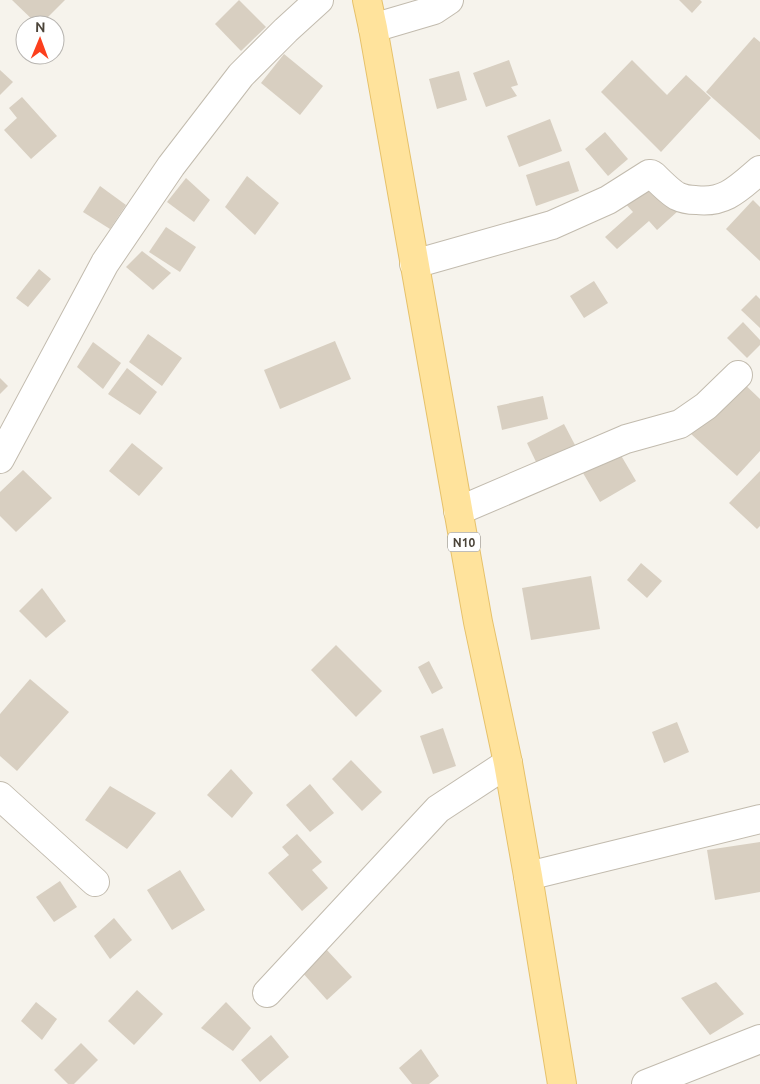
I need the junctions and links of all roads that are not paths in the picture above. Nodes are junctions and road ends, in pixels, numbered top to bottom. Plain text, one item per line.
1 (318, 0) edge
2 (368, 0) edge
3 (449, 0) edge
4 (373, 28) junction
5 (760, 170) edge
6 (414, 264) junction
7 (738, 375) dead end
8 (0, 459) edge
9 (458, 511) junction
10 (508, 762) junction
11 (0, 796) edge
12 (760, 819) edge
13 (528, 876) junction
14 (94, 882) dead end
15 (267, 994) dead end
16 (760, 1039) edge
17 (562, 1084) edge
18 (646, 1084) edge

1 - 8 street
2 - 4 main road, N10
3 - 4 street
4 - 6 main road, N10
5 - 6 street
6 - 9 main road, N10
7 - 9 street
9 - 10 main road, N10
10 - 13 main road, N10
10 - 15 street
11 - 14 street
12 - 13 street
13 - 17 main road, N10
16 - 18 street

